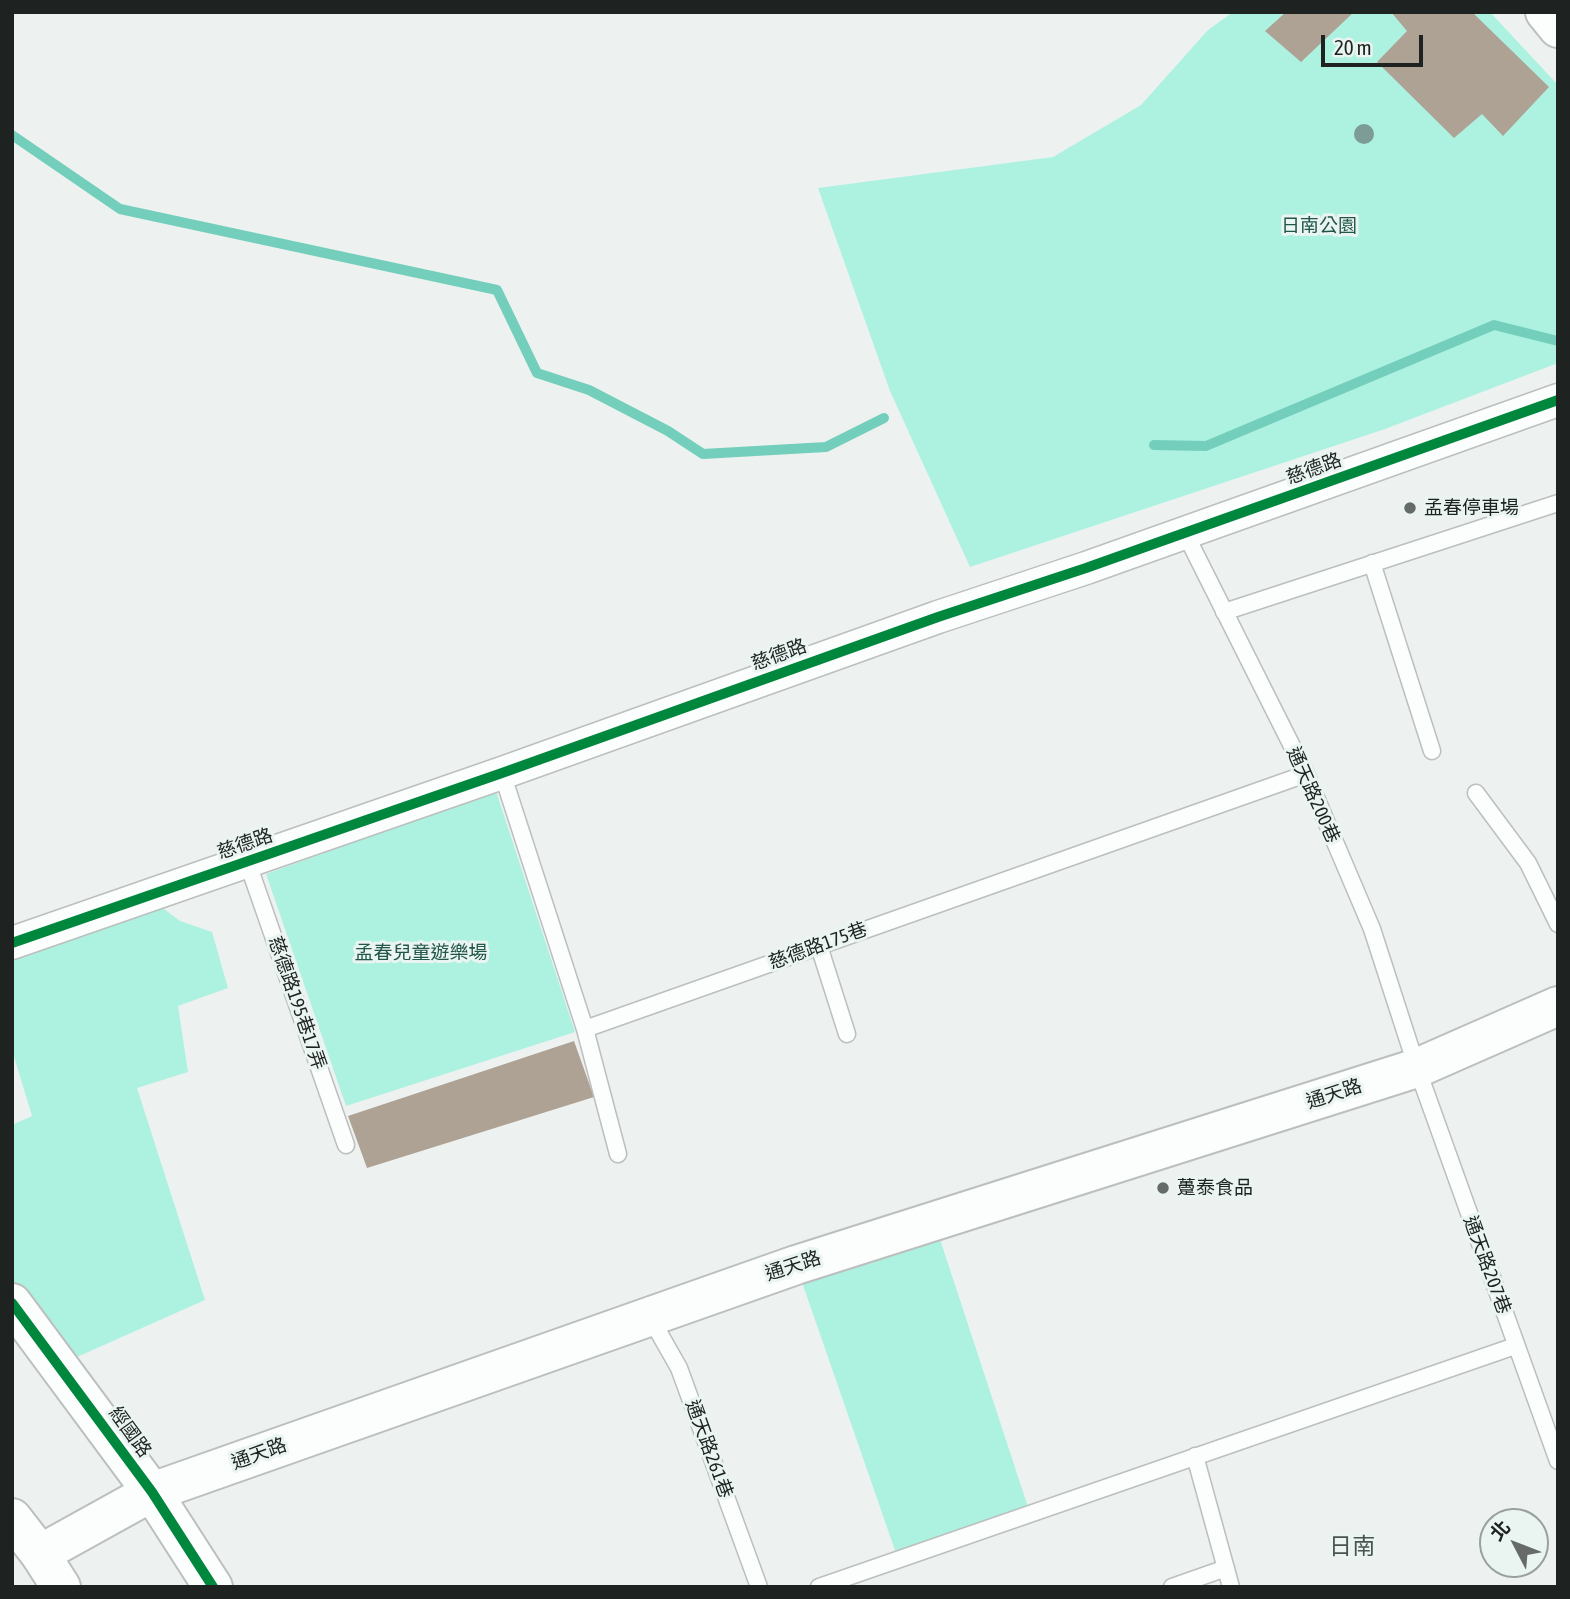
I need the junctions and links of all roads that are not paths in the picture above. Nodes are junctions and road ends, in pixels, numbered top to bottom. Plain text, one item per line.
1 (1545, 12) edge
2 (1558, 28) edge
3 (1558, 400) edge
4 (1558, 503) edge
5 (1185, 533) junction
6 (1372, 563) junction
7 (1224, 612) junction
8 (1432, 751) dead end
9 (502, 773) junction
10 (1306, 774) junction
11 (1476, 793) dead end
12 (247, 862) junction
13 (1558, 924) edge
14 (12, 943) edge
15 (819, 946) junction
16 (1558, 1006) edge
17 (585, 1029) junction
18 (847, 1034) dead end
19 (1417, 1068) junction
20 (346, 1145) dead end
21 (618, 1154) dead end
22 (12, 1303) edge
23 (649, 1315) junction
24 (1516, 1346) junction
25 (1195, 1456) junction
26 (1558, 1461) edge
27 (152, 1492) junction
28 (12, 1518) edge
29 (40, 1553) junction
30 (1226, 1567) junction
31 (61, 1587) edge
32 (213, 1587) edge
33 (759, 1587) edge
34 (819, 1587) edge
35 (1172, 1587) edge
36 (1231, 1587) edge

1 - 2 main road
3 - 5 street, 慈德路
4 - 6 lane
5 - 7 lane, 通天路200巷
5 - 9 street, 慈德路
6 - 7 lane
6 - 8 lane
7 - 10 lane, 通天路200巷
9 - 12 street, 慈德路
9 - 17 lane
10 - 15 lane, 慈德路175巷
10 - 19 lane, 通天路200巷
11 - 13 lane
12 - 14 street, 慈德路
12 - 20 lane, 慈德路195巷17弄
15 - 17 lane, 慈德路175巷
15 - 18 lane
16 - 19 main road, 通天路
17 - 21 lane
19 - 23 main road, 通天路
19 - 24 lane, 通天路207巷
22 - 27 main road, 經國路
23 - 27 main road, 通天路
23 - 33 lane, 通天路261巷
24 - 25 lane
24 - 26 lane, 通天路207巷
25 - 30 lane
25 - 34 lane
27 - 29 main road, 通天路
27 - 32 main road, 經國路
28 - 29 main road
29 - 31 main road
30 - 35 lane
30 - 36 lane

